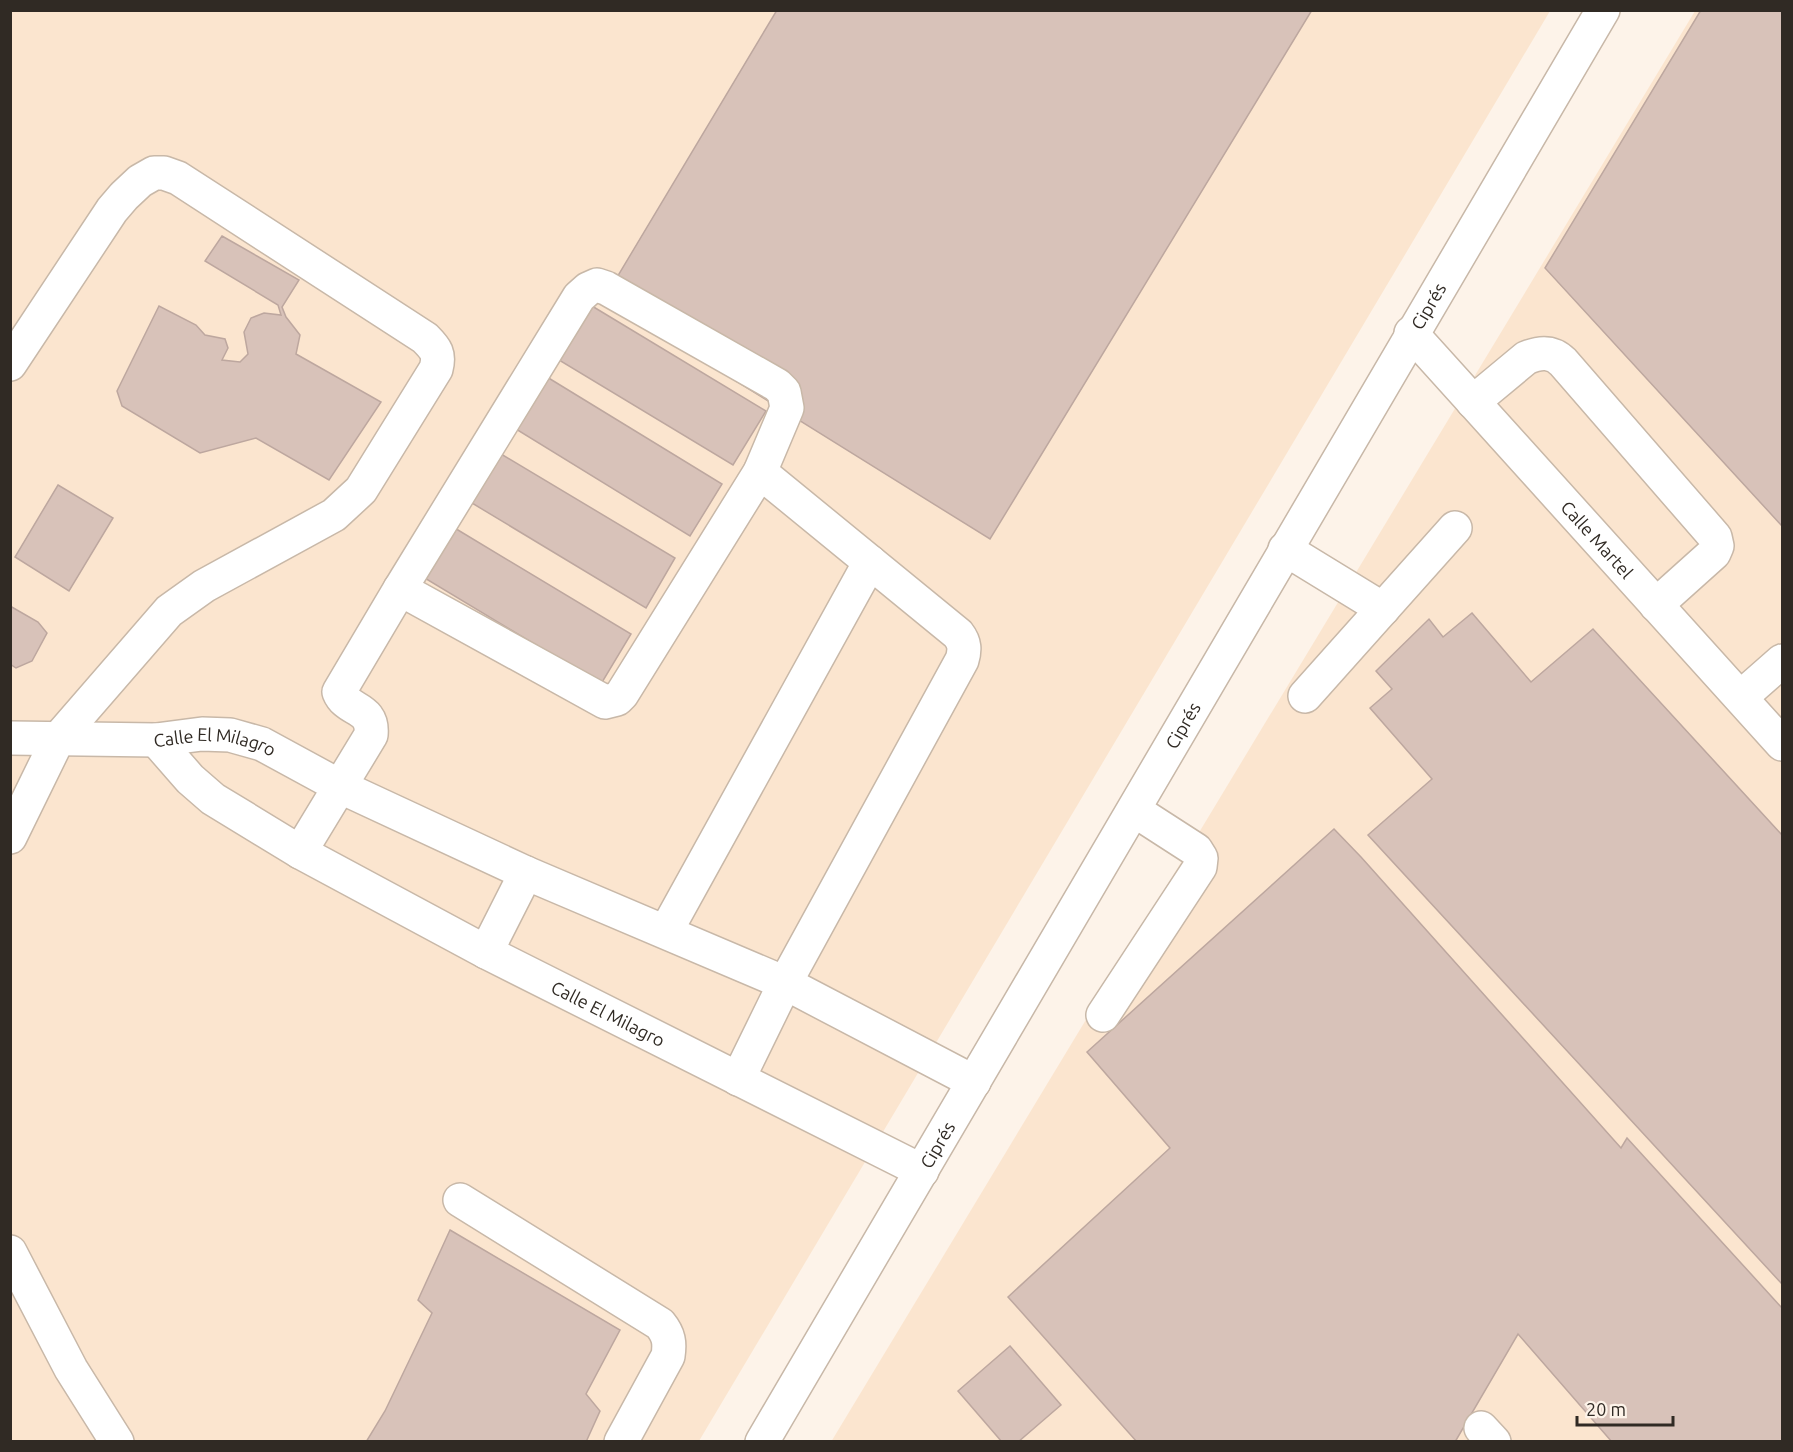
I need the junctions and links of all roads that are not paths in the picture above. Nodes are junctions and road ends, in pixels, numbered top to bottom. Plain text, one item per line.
1 (1603, 10) edge
2 (1411, 333) junction
3 (10, 364) edge
4 (1473, 402) junction
5 (760, 472) junction
6 (1455, 528) dead end
7 (1285, 549) junction
8 (870, 562) junction
9 (400, 589) junction
10 (1656, 605) junction
11 (1383, 609) junction
12 (1782, 662) edge
13 (1305, 696) dead end
14 (1741, 697) junction
15 (10, 738) edge
16 (57, 739) junction
17 (156, 740) junction
18 (1782, 744) edge
19 (341, 787) junction
20 (1134, 810) junction
21 (10, 837) edge
22 (300, 852) junction
23 (526, 873) junction
24 (666, 931) junction
25 (486, 952) junction
26 (785, 983) junction
27 (1103, 1015) dead end
28 (738, 1079) junction
29 (974, 1082) junction
30 (922, 1171) junction
31 (460, 1200) dead end
32 (10, 1252) edge
33 (117, 1442) edge
34 (621, 1442) edge
35 (762, 1442) edge

1 - 2 street, Ciprés
2 - 4 street, Calle Martel
2 - 7 street, Ciprés
3 - 16 street
4 - 10 street, Calle Martel
4 - 10 street
5 - 8 street
5 - 9 street
5 - 9 street
6 - 11 street
7 - 11 street
7 - 20 street, Ciprés
8 - 24 street
8 - 26 street
9 - 19 street
10 - 14 street, Calle Martel
11 - 13 street
12 - 14 street
14 - 18 street, Calle Martel
15 - 16 street
16 - 17 street
16 - 21 street
17 - 19 street, Calle El Milagro
17 - 22 street, Calle El Milagro
19 - 22 street
19 - 23 street, Calle El Milagro
20 - 27 street
20 - 29 street, Ciprés
22 - 25 street, Calle El Milagro
23 - 24 street, Calle El Milagro
23 - 25 street
24 - 26 street, Calle El Milagro
25 - 28 street, Calle El Milagro
26 - 28 street
26 - 29 street, Calle El Milagro
28 - 30 street, Calle El Milagro
29 - 30 street, Ciprés
30 - 35 street, Ciprés
31 - 34 street
32 - 33 street

